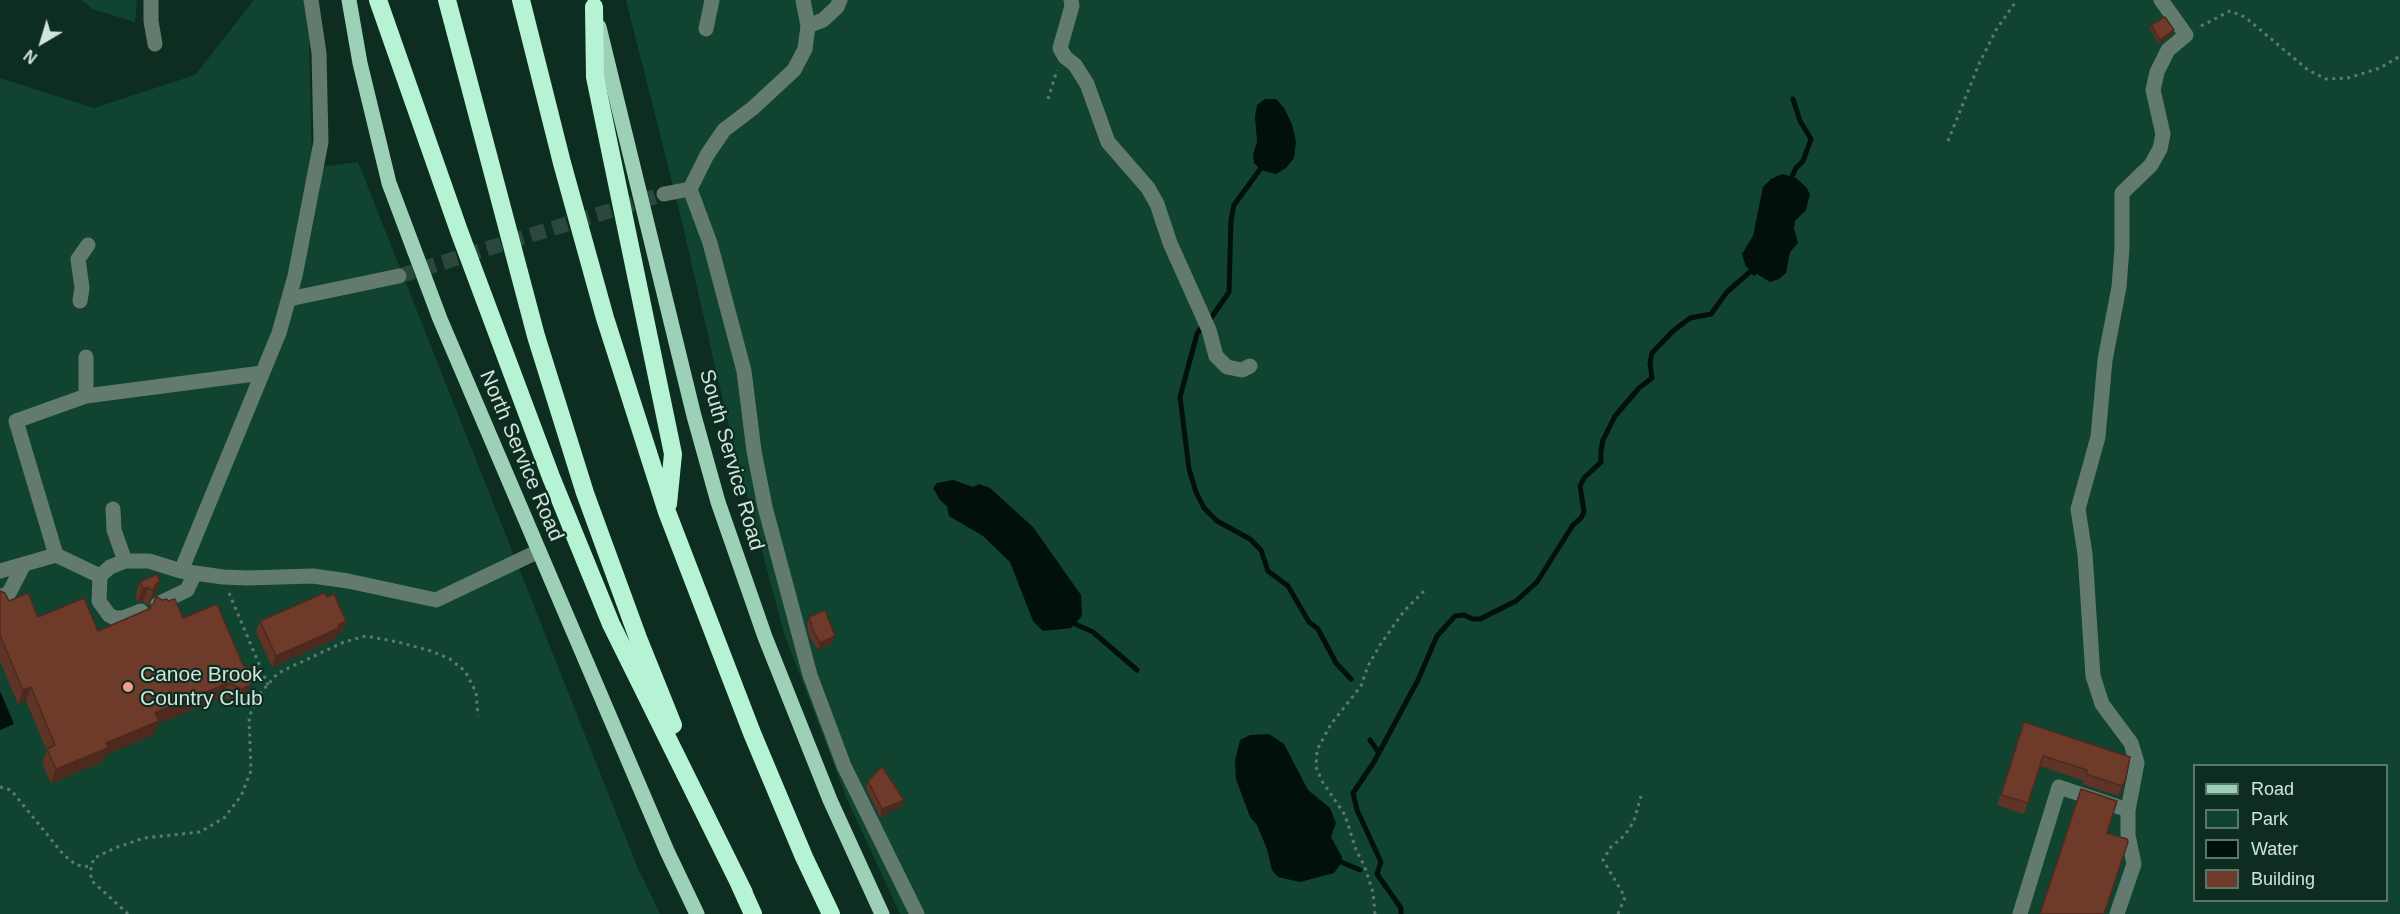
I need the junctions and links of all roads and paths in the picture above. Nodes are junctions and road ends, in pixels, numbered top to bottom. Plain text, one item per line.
1 (152, 0) edge
2 (311, 0) edge
3 (349, 0) edge
4 (378, 0) edge
5 (447, 0) edge
6 (521, 0) edge
7 (712, 0) edge
8 (803, 0) edge
9 (840, 0) edge
10 (1071, 0) edge
11 (2017, 0) edge
12 (2161, 0) edge
13 (593, 4) edge
14 (808, 26) junction
15 (706, 29) dead end
16 (2186, 35) junction
17 (155, 44) dead end
18 (1062, 50) junction
19 (2400, 56) edge
20 (1048, 99) dead end
21 (1948, 141) dead end
22 (690, 189) junction
23 (664, 194) tunnel mouth
24 (88, 245) dead end
25 (399, 276) tunnel mouth
26 (289, 299) junction
27 (80, 301) dead end
28 (86, 357) dead end
29 (1250, 366) dead end
30 (262, 373) junction
31 (86, 396) junction
32 (113, 509) dead end
33 (667, 512) junction
34 (539, 551) junction
35 (56, 555) junction
36 (125, 561) junction
37 (24, 564) junction
38 (0, 571) edge
39 (188, 572) junction
40 (100, 576) junction
41 (223, 577) junction
42 (1425, 590) dead end
43 (0, 597) edge
44 (158, 604) edge
45 (141, 611) edge
46 (268, 685) junction
47 (478, 716) dead end
48 (0, 787) edge
49 (1641, 796) dead end
50 (2128, 810) junction
51 (91, 867) junction
52 (744, 893) junction
53 (128, 914) edge
54 (697, 914) edge
55 (753, 914) edge
56 (831, 914) edge
57 (882, 914) edge
58 (917, 914) edge
59 (1375, 914) edge
60 (1618, 914) edge
61 (2020, 914) edge
62 (2116, 914) edge

1 - 17 lane
2 - 26 lane
3 - 34 main road, North Service Road
4 - 52 highway
5 - 52 highway
6 - 33 highway
7 - 15 lane
8 - 14 lane
9 - 14 lane
10 - 18 lane
11 - 21 path
12 - 16 lane
13 - 33 highway
13 - 57 main road, South Service Road
14 - 22 lane
16 - 19 path
16 - 50 lane
18 - 20 path
18 - 29 lane
22 - 23 lane
22 - 58 lane
24 - 27 lane
25 - 26 lane
26 - 30 lane
28 - 31 lane
30 - 31 lane
30 - 39 lane
31 - 35 lane
32 - 36 lane
33 - 56 highway
34 - 41 lane
34 - 54 main road, North Service Road
35 - 37 lane
35 - 40 lane
36 - 39 lane
36 - 40 lane
37 - 38 lane
37 - 43 lane
39 - 41 lane
39 - 44 lane
40 - 45 lane
41 - 46 path
42 - 59 path
46 - 47 path
46 - 51 path
48 - 51 path
49 - 60 path
50 - 61 lane
50 - 62 lane
51 - 53 path
52 - 55 highway

